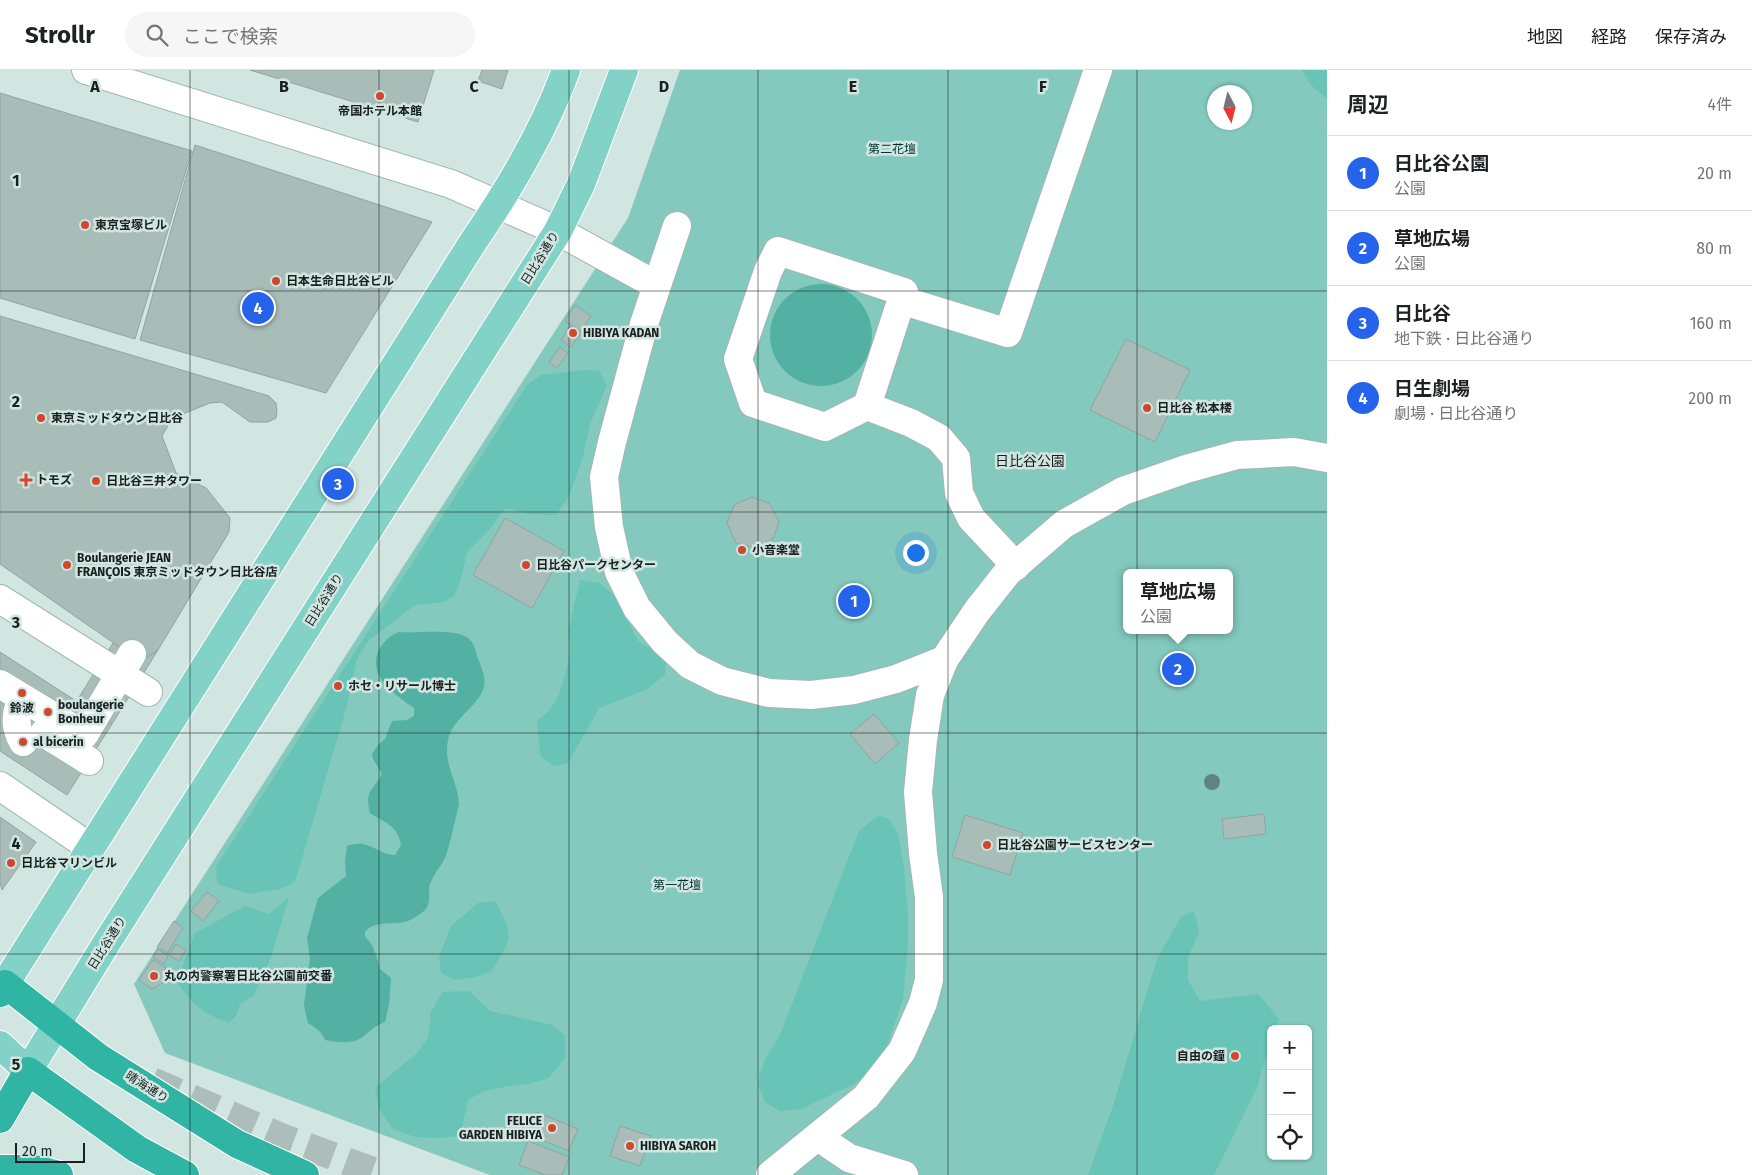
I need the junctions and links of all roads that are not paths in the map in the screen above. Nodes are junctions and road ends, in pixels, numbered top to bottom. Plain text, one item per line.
1 (86, 70) edge
2 (566, 70) edge
3 (624, 70) edge
4 (1098, 70) edge
5 (498, 204) junction
6 (677, 226) dead end
7 (558, 231) junction
8 (656, 285) junction
9 (901, 300) junction
10 (867, 406) junction
11 (1327, 458) edge
12 (1016, 566) junction
13 (0, 599) edge
14 (132, 654) dead end
15 (944, 660) junction
16 (148, 692) dead end
17 (7, 696) edge
18 (23, 742) dead end
19 (89, 761) dead end
20 (0, 786) edge
21 (91, 848) junction
22 (2, 986) edge
23 (57, 1025) junction
24 (0, 1045) edge
25 (28, 1071) junction
26 (0, 1119) edge
27 (818, 1137) junction
28 (0, 1169) edge
29 (59, 1175) edge
30 (186, 1175) edge
31 (305, 1175) edge
32 (770, 1175) edge
33 (904, 1175) edge

1 - 5 street
2 - 5 main road
3 - 7 main road, 日比谷通り
4 - 9 street
5 - 7 street
5 - 21 main road
6 - 8 street
7 - 8 street
7 - 23 main road, 日比谷通り
8 - 15 street
9 - 10 street
9 - 10 street
10 - 12 street
11 - 12 street
12 - 15 street
13 - 16 street
14 - 17 street
15 - 27 street
17 - 18 street
17 - 19 street
20 - 21 street
21 - 22 main road
22 - 23 highway, 晴海通り
23 - 25 main road, 日比谷通り
23 - 31 highway, 晴海通り
24 - 25 main road
25 - 26 highway, 日比谷通り
25 - 30 highway
27 - 32 street
27 - 33 street
28 - 29 highway

